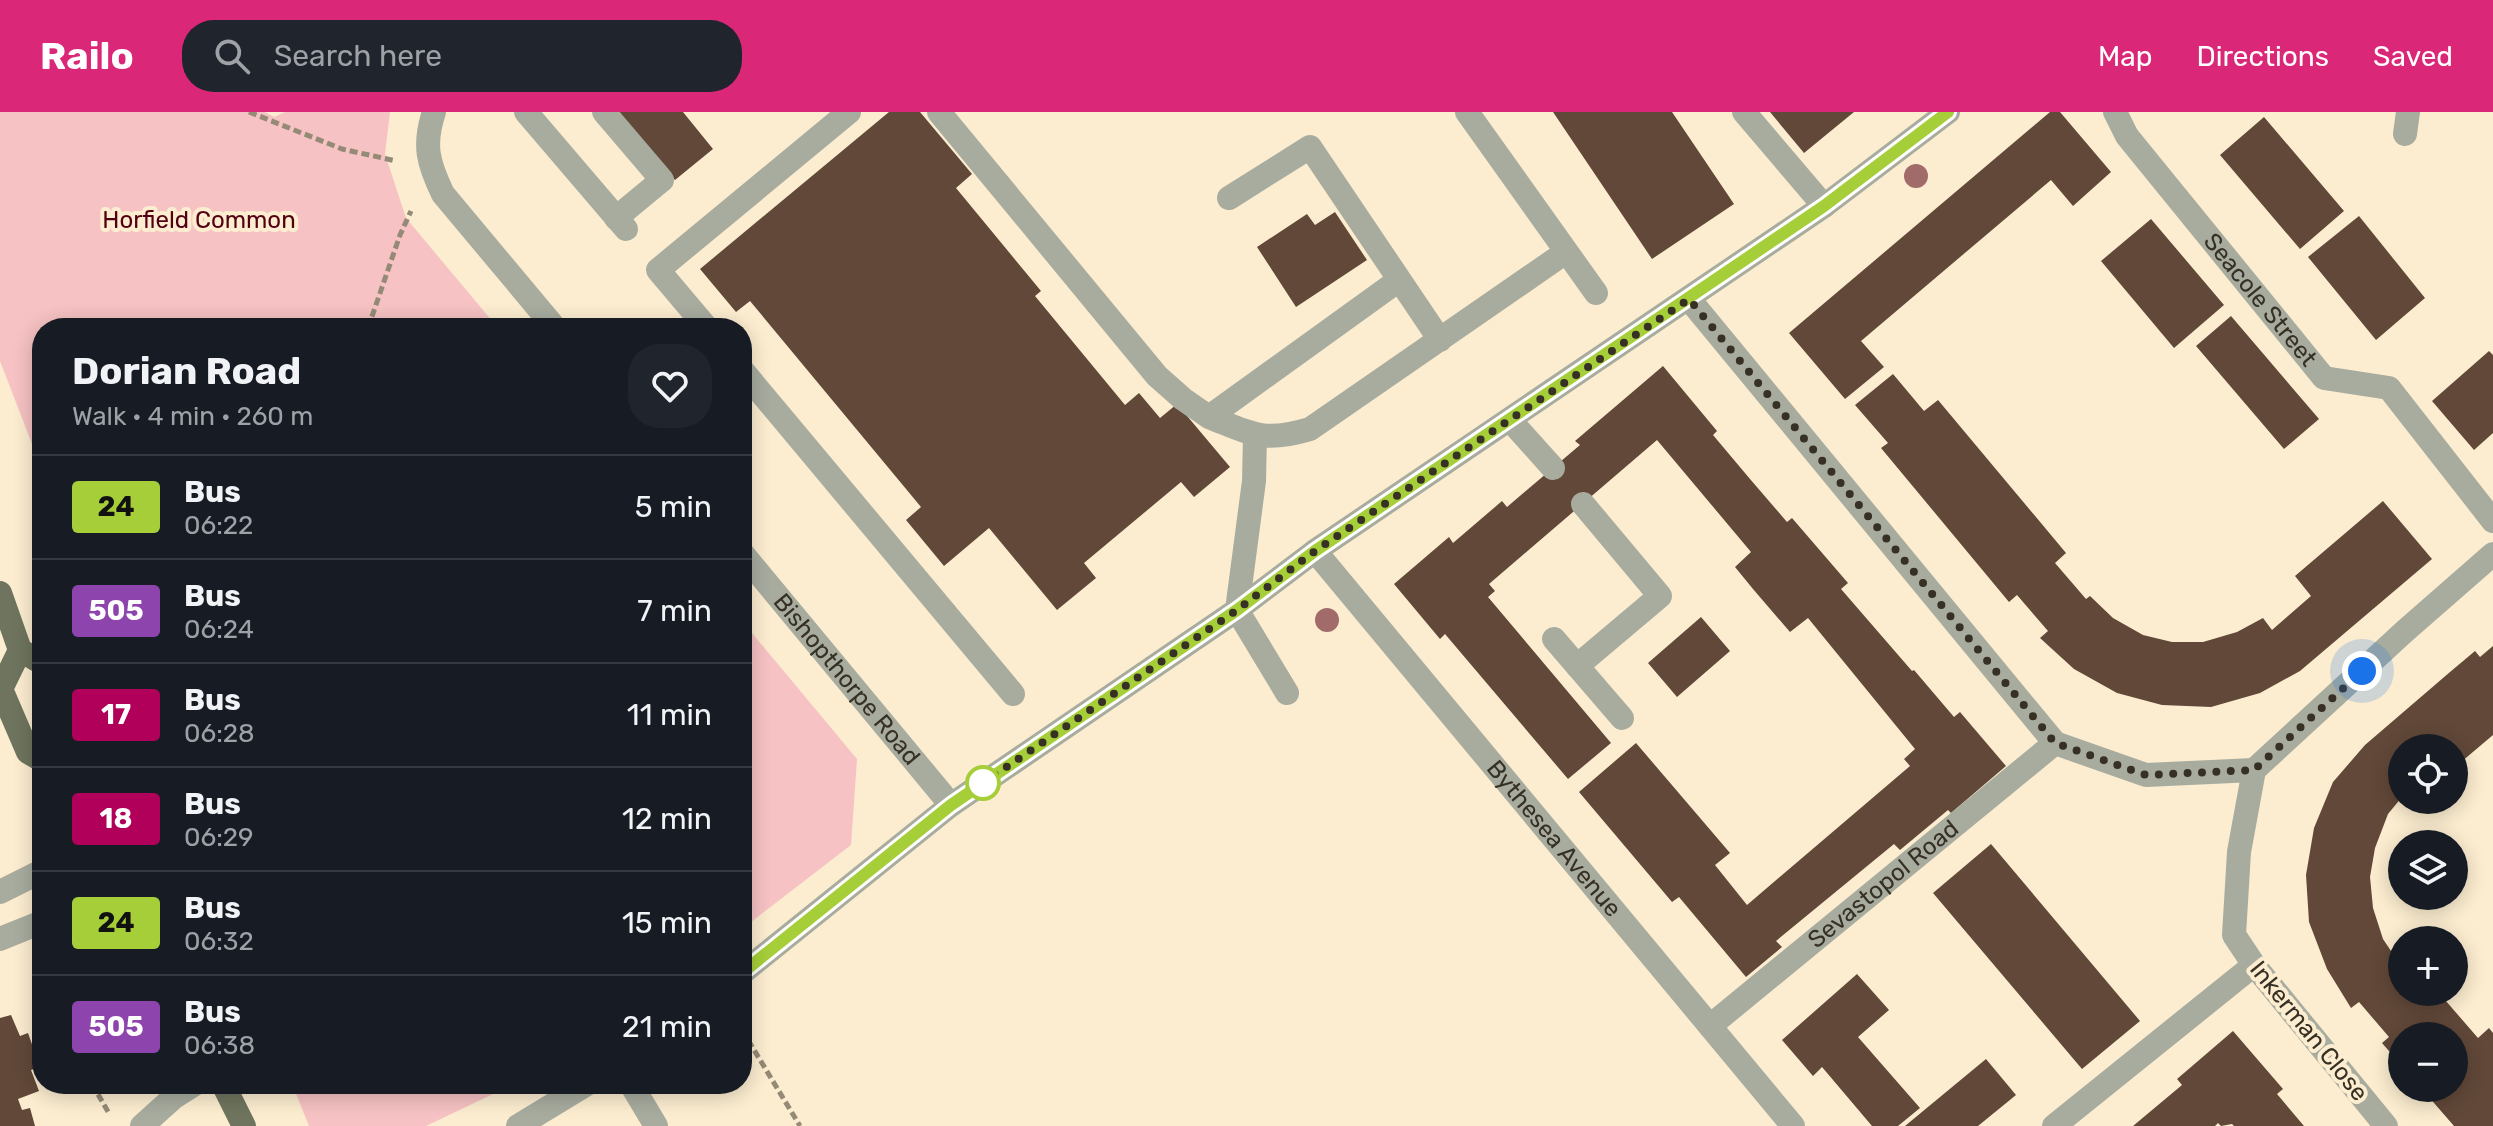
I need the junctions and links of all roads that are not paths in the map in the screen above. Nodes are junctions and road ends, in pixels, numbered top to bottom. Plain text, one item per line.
1 (434, 112) edge
2 (604, 112) edge
3 (849, 112) edge
4 (939, 112) edge
5 (1467, 112) edge
6 (1744, 112) edge
7 (1948, 112) edge
8 (2115, 112) edge
9 (536, 115) edge
10 (1229, 198) dead end
11 (1824, 206) junction
12 (1566, 252) junction
13 (1399, 280) junction
14 (1596, 293) dead end
15 (1689, 299) junction
16 (547, 318) edge
17 (699, 318) edge
18 (1440, 340) junction
19 (752, 382) edge
20 (1209, 417) junction
21 (1510, 420) junction
22 (1255, 435) junction
23 (1553, 468) dead end
24 (1583, 504) dead end
25 (2493, 521) edge
26 (1315, 551) junction
27 (2493, 554) edge
28 (752, 565) edge
29 (0, 593) edge
30 (1237, 610) junction
31 (1554, 639) dead end
32 (20, 650) junction
33 (32, 657) edge
34 (1577, 666) junction
35 (1287, 693) dead end
36 (1013, 694) dead end
37 (1622, 718) dead end
38 (2055, 743) junction
39 (32, 754) edge
40 (2254, 770) junction
41 (951, 805) junction
42 (32, 876) edge
43 (0, 892) edge
44 (32, 926) edge
45 (0, 939) edge
46 (752, 965) edge
47 (2254, 965) junction
48 (1710, 1026) junction
49 (179, 1094) edge
50 (228, 1094) edge
51 (571, 1094) edge
52 (637, 1094) edge
53 (142, 1126) edge
54 (244, 1126) edge
55 (518, 1126) edge
56 (656, 1126) edge
57 (1793, 1126) edge
58 (2054, 1126) edge
59 (2386, 1126) edge

1 - 16 street
2 - 9 street
3 - 17 street
4 - 20 street
5 - 12 street
6 - 11 street
7 - 11 street
8 - 25 street, Seacole Street
10 - 13 street
11 - 15 street
12 - 14 street
12 - 18 street
13 - 18 street
13 - 20 street
15 - 21 street
15 - 38 street
18 - 22 street
19 - 36 street
20 - 22 street
21 - 23 street
21 - 26 street
22 - 30 street
24 - 34 street
26 - 30 street
26 - 48 street, Bythesea Avenue
27 - 40 street
28 - 41 street, Bishopthorpe Road
29 - 32 main road
30 - 35 street
30 - 41 street
31 - 34 street
32 - 33 main road
32 - 39 main road
34 - 37 street
38 - 40 street
38 - 48 street, Sevastopol Road
40 - 47 street, Inkerman Close
41 - 46 street
42 - 43 street
44 - 45 street
47 - 58 street
47 - 59 street, Inkerman Close
48 - 57 street, Bythesea Avenue
49 - 53 street
50 - 54 main road
51 - 55 street
52 - 56 street

